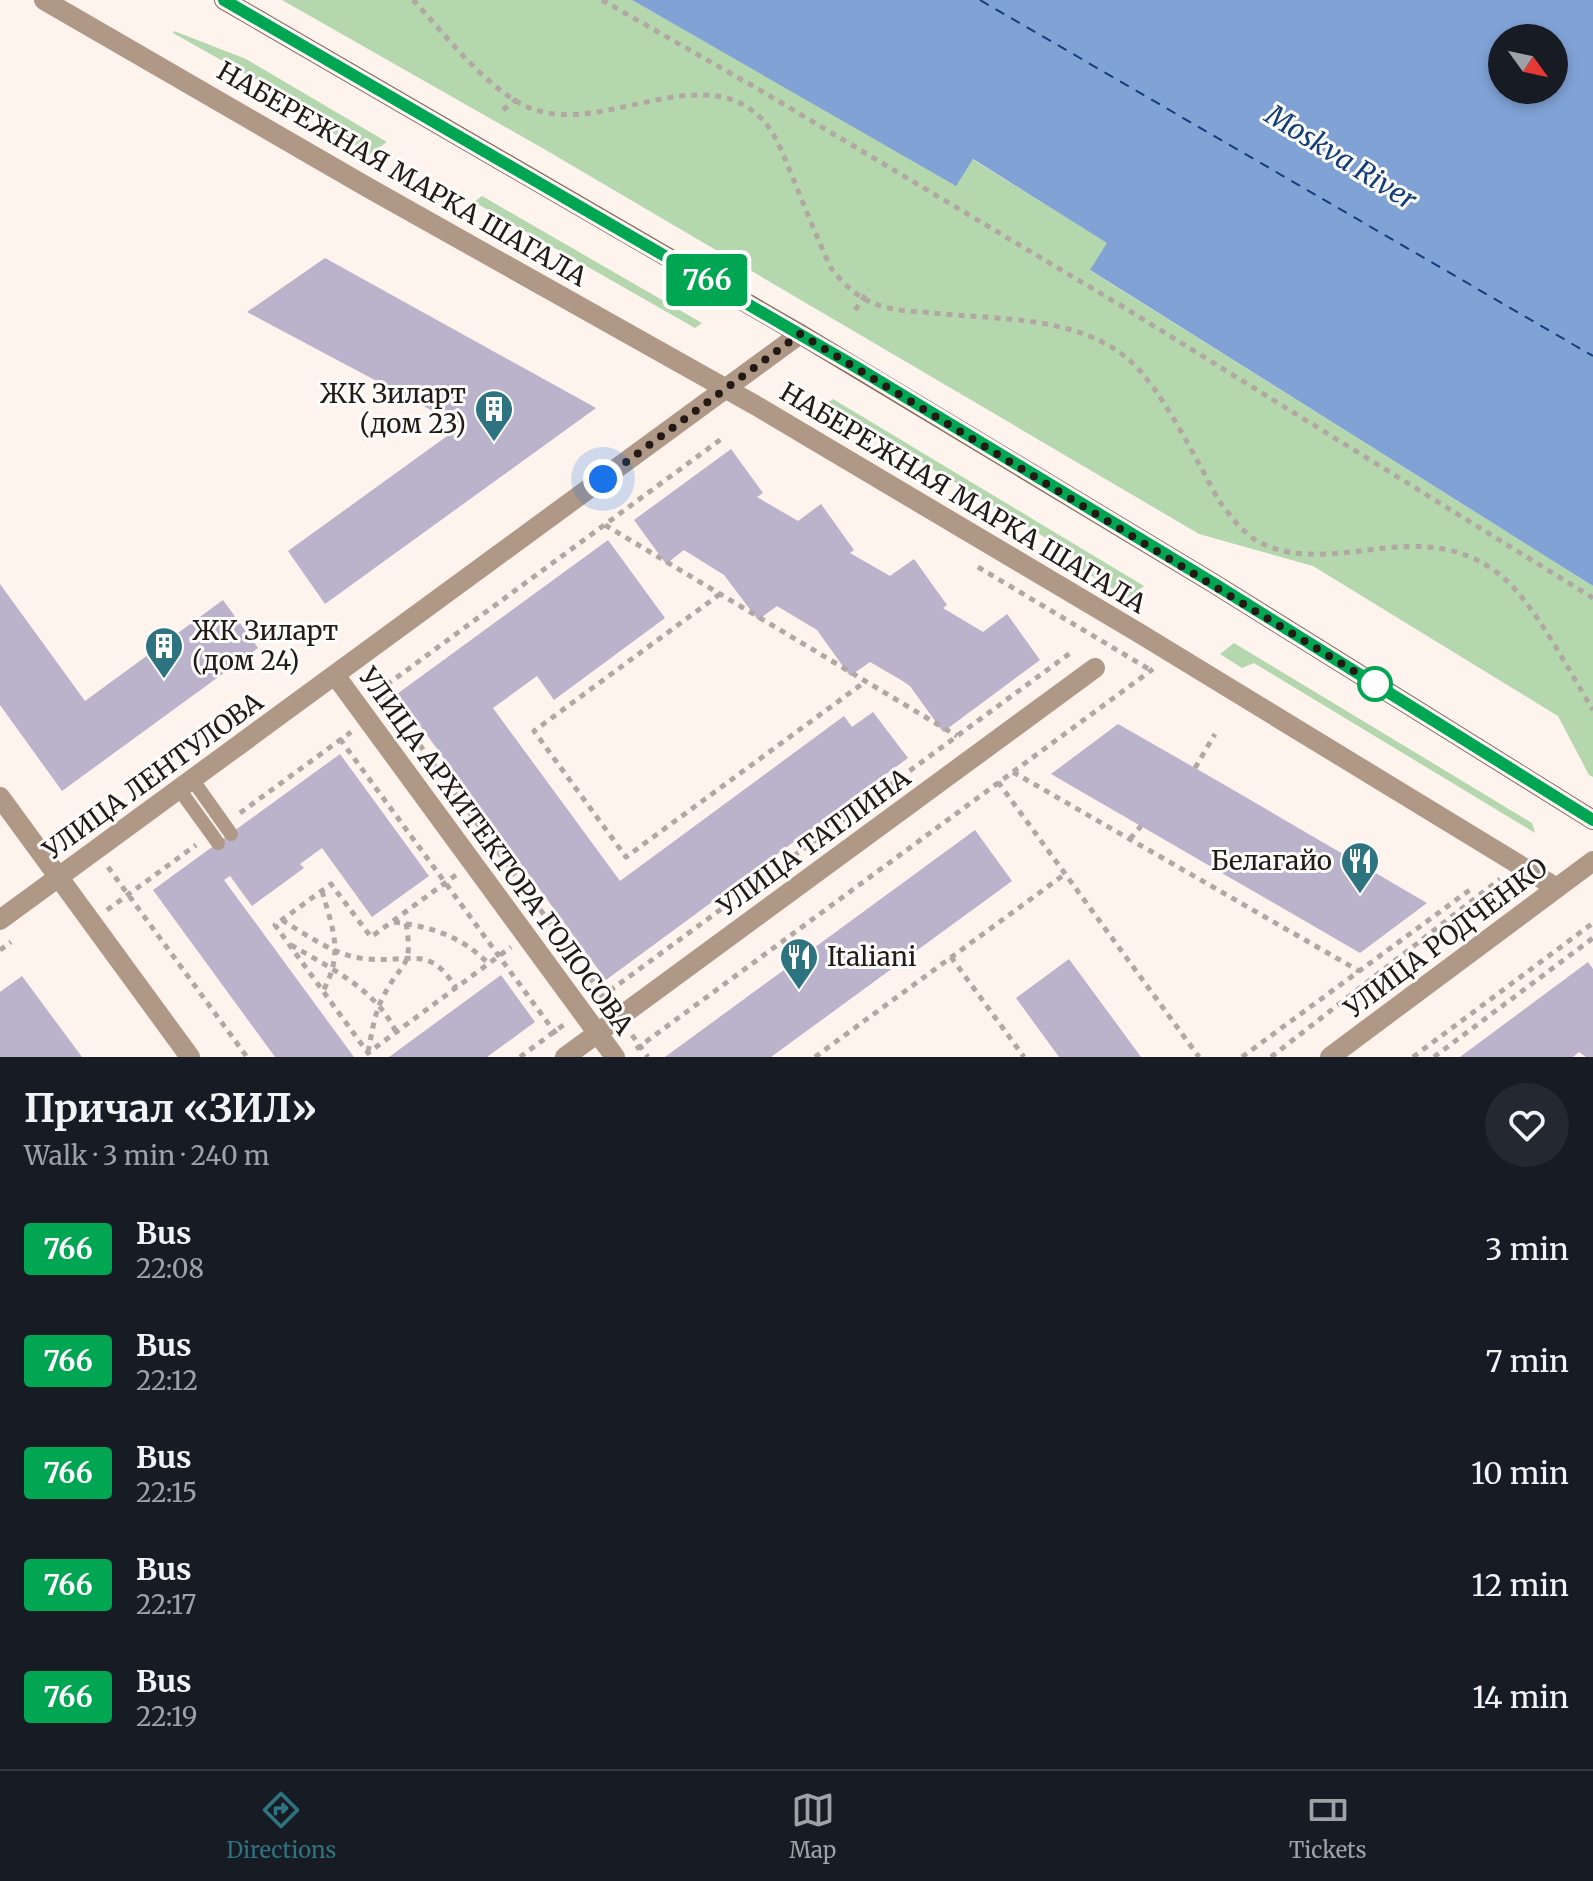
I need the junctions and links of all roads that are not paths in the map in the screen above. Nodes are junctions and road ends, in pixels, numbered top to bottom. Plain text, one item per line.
1 (44, 0) edge
2 (224, 0) edge
3 (800, 334) junction
4 (726, 389) junction
5 (1095, 668) dead end
6 (335, 675) junction
7 (185, 784) junction
8 (0, 797) edge
9 (1593, 820) edge
10 (231, 834) dead end
11 (218, 843) dead end
12 (1593, 861) edge
13 (58, 877) junction
14 (1557, 888) junction
15 (0, 920) edge
16 (598, 1033) junction
17 (624, 1054) edge
18 (567, 1055) edge
19 (190, 1057) edge
20 (1330, 1057) edge

1 - 4 street, НАБЕРЕЖНАЯ МАРКА ШАГАЛА
2 - 3 main road
3 - 4 street, УЛИЦА ЛЕНТУЛОВА
3 - 9 main road
4 - 6 street, УЛИЦА ЛЕНТУЛОВА
4 - 14 street, НАБЕРЕЖНАЯ МАРКА ШАГАЛА
5 - 16 street, УЛИЦА ТАТЛИНА
6 - 7 street, УЛИЦА ЛЕНТУЛОВА
6 - 16 street, УЛИЦА АРХИТЕКТОРА ГОЛОСОВА
7 - 10 lane
7 - 11 lane
7 - 13 street, УЛИЦА ЛЕНТУЛОВА
8 - 13 street
12 - 14 street, УЛИЦА РОДЧЕНКО
13 - 15 street, УЛИЦА ЛЕНТУЛОВА
13 - 19 street
14 - 20 street, УЛИЦА РОДЧЕНКО
16 - 17 street, УЛИЦА АРХИТЕКТОРА ГОЛОСОВА
16 - 18 street, УЛИЦА ТАТЛИНА

